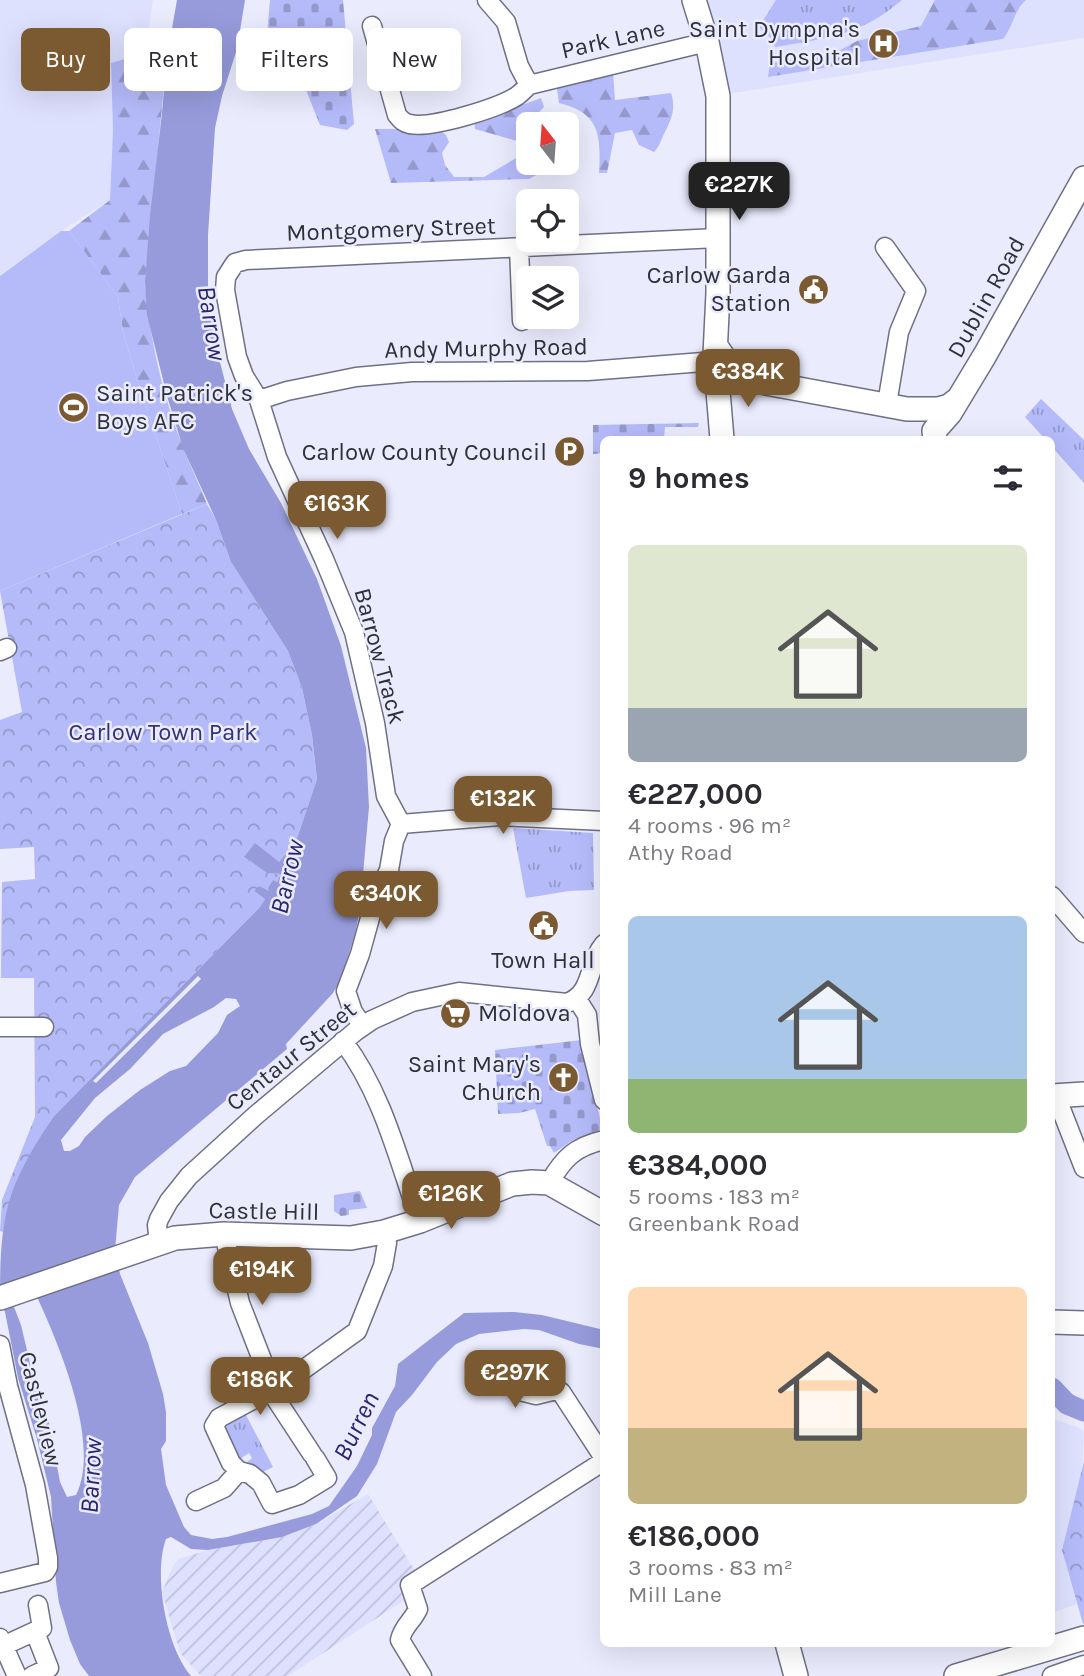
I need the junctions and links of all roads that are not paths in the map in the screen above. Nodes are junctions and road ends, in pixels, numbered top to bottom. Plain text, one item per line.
1 (487, 0) edge
2 (694, 0) edge
3 (372, 26) dead end
4 (707, 42) junction
5 (529, 85) junction
6 (1084, 178) edge
7 (718, 238) junction
8 (579, 245) edge
9 (885, 247) dead end
10 (516, 248) edge
11 (236, 263) joint
12 (716, 354) junction
13 (750, 380) junction
14 (959, 399) junction
15 (260, 400) junction
16 (897, 407) junction
17 (720, 416) junction
18 (935, 435) edge
19 (722, 436) edge
20 (600, 821) edge
21 (401, 824) junction
22 (1055, 899) edge
23 (1084, 933) edge
24 (600, 950) edge
25 (577, 999) junction
26 (363, 1026) junction
27 (0, 1027) edge
28 (44, 1027) dead end
29 (344, 1041) junction
30 (600, 1084) edge
31 (1084, 1094) edge
32 (1055, 1096) edge
33 (1055, 1098) edge
34 (600, 1141) edge
35 (1084, 1168) edge
36 (549, 1183) junction
37 (600, 1212) edge
38 (420, 1221) junction
39 (384, 1232) junction
40 (224, 1234) junction
41 (167, 1241) junction
42 (0, 1298) edge
43 (1055, 1322) edge
44 (1083, 1322) edge
45 (0, 1345) edge
46 (503, 1371) dead end
47 (271, 1389) junction
48 (600, 1453) edge
49 (600, 1462) edge
50 (239, 1472) junction
51 (196, 1502) dead end
52 (0, 1583) edge
53 (38, 1605) dead end
54 (35, 1632) junction
55 (1084, 1638) edge
56 (2, 1642) edge
57 (1060, 1644) junction
58 (1055, 1646) edge
59 (788, 1647) edge
60 (1050, 1647) edge
61 (1068, 1672) edge
62 (17, 1676) edge
63 (32, 1676) edge
64 (422, 1676) edge
65 (796, 1676) edge
66 (956, 1676) edge

1 - 5 street
2 - 4 main road
3 - 5 street, Park Lane
4 - 5 street, Park Lane
4 - 7 main road
6 - 14 main road, Dublin Road
7 - 8 street, Montgomery Street
7 - 12 main road
9 - 16 street
10 - 11 street, Montgomery Street
11 - 15 street, Barrow Track
12 - 13 main road
12 - 15 street, Andy Murphy Road
12 - 17 main road
13 - 16 main road
13 - 17 main road
14 - 16 main road
14 - 18 main road, Dublin Road
15 - 21 street, Barrow Track
16 - 18 main road
17 - 19 main road
20 - 21 street
21 - 26 street
22 - 23 street
24 - 25 street
25 - 26 street, Centaur Street
25 - 30 street
26 - 29 street, Centaur Street
27 - 28 street
29 - 38 street
29 - 41 street, Centaur Street
31 - 32 main road
33 - 35 street
34 - 36 street
36 - 37 main road
36 - 38 main road, Castle Hill
38 - 39 main road, Castle Hill
39 - 40 main road, Castle Hill
39 - 47 street
40 - 41 main road, Castle Hill
40 - 47 street
41 - 42 main road, Castle Hill
43 - 44 main road
45 - 52 street, Castleview
46 - 48 street
47 - 50 street
47 - 50 street
49 - 64 street
50 - 51 street
53 - 54 street
54 - 56 street
54 - 63 street
55 - 57 main road
56 - 62 street
57 - 58 main road
57 - 61 street
59 - 65 main road
60 - 66 main road

